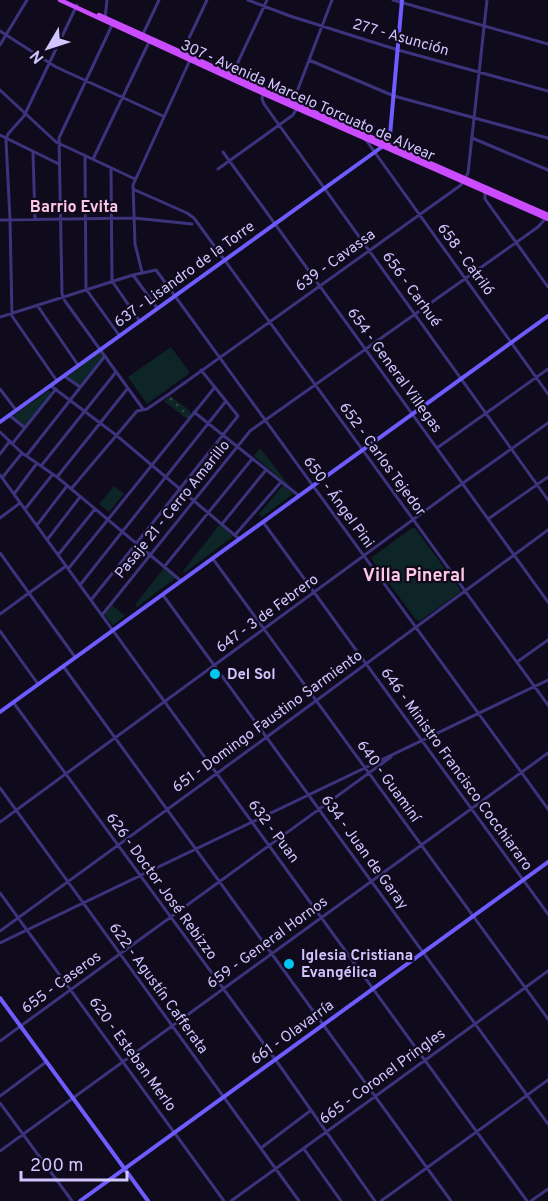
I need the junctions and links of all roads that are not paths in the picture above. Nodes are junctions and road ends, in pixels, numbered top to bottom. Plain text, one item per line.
1 (27, 0) edge
2 (60, 0) edge
3 (67, 0) edge
4 (107, 0) edge
5 (159, 0) edge
6 (207, 0) edge
7 (248, 0) edge
8 (267, 0) edge
9 (332, 0) edge
10 (393, 0) edge
11 (487, 0) edge
12 (402, 2) edge
13 (76, 6) junction
14 (263, 7) junction
15 (105, 20) junction
16 (113, 23) junction
17 (322, 26) junction
18 (484, 27) junction
19 (0, 31) edge
20 (7, 36) junction
21 (142, 37) junction
22 (149, 40) junction
23 (548, 44) edge
24 (0, 45) edge
25 (398, 50) junction
26 (182, 55) junction
27 (190, 59) junction
28 (309, 60) junction
29 (49, 63) junction
30 (479, 72) junction
31 (231, 77) junction
32 (85, 81) junction
33 (0, 90) edge
34 (263, 91) junction
35 (548, 91) edge
36 (394, 96) junction
37 (122, 97) junction
38 (295, 106) junction
39 (25, 113) junction
40 (163, 116) junction
41 (474, 118) junction
42 (279, 125) junction
43 (0, 135) edge
44 (6, 138) junction
45 (364, 138) junction
46 (472, 138) junction
47 (548, 138) edge
48 (59, 143) junction
49 (385, 145) junction
50 (33, 152) junction
51 (223, 152) dead end
52 (375, 152) junction
53 (85, 155) junction
54 (93, 159) junction
55 (229, 161) junction
56 (59, 164) junction
57 (111, 168) junction
58 (218, 169) dead end
59 (548, 170) edge
60 (135, 179) junction
61 (465, 180) junction
62 (325, 187) junction
63 (135, 190) junction
64 (485, 190) junction
65 (419, 214) junction
66 (547, 217) edge
67 (134, 218) junction
68 (35, 219) junction
69 (110, 219) junction
70 (0, 220) edge
71 (10, 220) junction
72 (61, 220) junction
73 (85, 220) junction
74 (192, 224) dead end
75 (274, 224) junction
76 (516, 242) junction
77 (370, 251) junction
78 (224, 259) junction
79 (142, 272) junction
80 (133, 275) junction
81 (465, 278) junction
82 (112, 281) junction
83 (320, 286) junction
84 (548, 287) edge
85 (86, 289) junction
86 (175, 295) junction
87 (63, 297) junction
88 (37, 305) junction
89 (157, 308) junction
90 (12, 313) junction
91 (415, 313) junction
92 (548, 316) edge
93 (0, 317) edge
94 (139, 320) junction
95 (269, 322) junction
96 (119, 335) junction
97 (511, 342) junction
98 (99, 349) junction
99 (365, 350) junction
100 (105, 356) junction
101 (219, 357) junction
102 (78, 365) junction
103 (548, 369) edge
104 (201, 370) junction
105 (116, 372) junction
106 (64, 376) junction
107 (536, 377) junction
108 (461, 378) junction
109 (57, 381) junction
110 (51, 385) junction
111 (315, 385) junction
112 (80, 387) junction
113 (214, 387) junction
114 (128, 388) junction
115 (0, 389) edge
116 (56, 389) junction
117 (548, 394) edge
118 (70, 401) junction
119 (226, 401) junction
120 (143, 409) junction
121 (16, 410) junction
122 (84, 411) junction
123 (194, 412) junction
124 (411, 413) junction
125 (487, 413) junction
126 (9, 415) junction
127 (265, 420) junction
128 (0, 422) edge
129 (99, 423) junction
130 (548, 423) edge
131 (209, 424) junction
132 (25, 428) junction
133 (0, 432) edge
134 (116, 435) junction
135 (223, 435) junction
136 (11, 442) junction
137 (238, 447) junction
138 (437, 448) junction
139 (362, 449) junction
140 (512, 449) junction
141 (22, 453) junction
142 (0, 454) edge
143 (27, 456) junction
144 (252, 459) junction
145 (39, 464) junction
146 (151, 465) junction
147 (266, 470) junction
148 (53, 474) junction
149 (1, 477) edge
150 (57, 477) junction
151 (548, 477) edge
152 (165, 478) junction
153 (281, 482) junction
154 (463, 483) junction
155 (312, 485) junction
156 (537, 485) junction
157 (67, 486) junction
158 (71, 489) junction
159 (180, 490) junction
160 (14, 494) junction
161 (298, 495) junction
162 (80, 497) junction
163 (548, 500) edge
164 (194, 501) junction
165 (20, 503) junction
166 (25, 509) junction
167 (95, 509) junction
168 (208, 513) junction
169 (0, 518) edge
170 (488, 519) junction
171 (108, 520) junction
172 (262, 520) junction
173 (413, 520) junction
174 (222, 524) junction
175 (36, 525) junction
176 (548, 530) edge
177 (122, 532) junction
178 (236, 537) junction
179 (47, 540) junction
180 (136, 543) junction
181 (0, 553) edge
182 (58, 555) junction
183 (150, 555) junction
184 (514, 555) junction
185 (363, 556) junction
186 (212, 557) junction
187 (164, 567) junction
188 (67, 568) junction
189 (180, 580) junction
190 (80, 585) junction
191 (465, 592) junction
192 (29, 593) junction
193 (162, 593) junction
194 (314, 593) junction
195 (91, 600) junction
196 (548, 600) edge
197 (0, 614) edge
198 (102, 615) junction
199 (416, 628) junction
200 (264, 629) junction
201 (112, 630) junction
202 (0, 631) edge
203 (548, 640) edge
204 (75, 657) junction
205 (517, 662) junction
206 (366, 664) junction
207 (63, 666) junction
208 (215, 666) junction
209 (548, 680) edge
210 (38, 684) junction
211 (534, 687) junction
212 (316, 701) junction
213 (13, 702) junction
214 (164, 702) junction
215 (548, 705) edge
216 (0, 710) edge
217 (478, 713) junction
218 (267, 737) junction
219 (115, 738) junction
220 (421, 741) junction
221 (398, 752) junction
222 (548, 753) edge
223 (365, 768) junction
224 (521, 772) junction
225 (369, 773) junction
226 (65, 774) junction
227 (217, 774) junction
228 (0, 788) edge
229 (309, 795) junction
230 (471, 809) junction
231 (167, 810) junction
232 (320, 810) junction
233 (548, 810) edge
234 (16, 811) junction
235 (252, 821) junction
236 (0, 822) edge
237 (421, 845) junction
238 (117, 846) junction
239 (270, 846) junction
240 (196, 849) junction
241 (548, 862) edge
242 (139, 876) junction
243 (523, 880) junction
244 (372, 881) junction
245 (68, 882) junction
246 (219, 882) junction
247 (0, 893) edge
248 (83, 903) junction
249 (548, 914) edge
250 (474, 916) junction
251 (18, 917) junction
252 (322, 917) junction
253 (170, 918) junction
254 (27, 930) junction
255 (0, 931) edge
256 (0, 943) edge
257 (423, 951) junction
258 (272, 953) junction
259 (121, 954) junction
260 (548, 971) edge
261 (525, 987) junction
262 (223, 988) junction
263 (373, 988) junction
264 (71, 990) junction
265 (0, 998) edge
266 (548, 1019) edge
267 (475, 1023) junction
268 (323, 1024) junction
269 (172, 1025) junction
270 (21, 1026) junction
271 (0, 1041) edge
272 (275, 1059) junction
273 (425, 1060) junction
274 (123, 1061) junction
275 (46, 1062) junction
276 (548, 1080) edge
277 (0, 1095) edge
278 (375, 1095) junction
279 (527, 1095) junction
280 (224, 1096) junction
281 (73, 1098) junction
282 (0, 1102) edge
283 (311, 1111) junction
284 (548, 1125) edge
285 (477, 1131) junction
286 (175, 1132) junction
287 (326, 1132) junction
288 (23, 1134) junction
289 (261, 1148) junction
290 (303, 1149) junction
291 (0, 1151) edge
292 (427, 1167) junction
293 (125, 1168) junction
294 (276, 1168) junction
295 (548, 1189) edge
296 (72, 1201) edge
297 (80, 1201) edge
298 (148, 1201) edge
299 (224, 1201) edge
300 (231, 1201) edge
301 (299, 1201) edge
302 (341, 1201) edge
303 (375, 1201) edge
304 (381, 1201) edge
305 (451, 1201) edge
306 (529, 1201) edge

1 - 20 street
2 - 13 main road, 307 - Avenida Marcelo Torcuato de Alvear
3 - 13 main road, 307 - Avenida Marcelo Torcuato de Alvear
4 - 15 street
5 - 21 street
6 - 26 street
7 - 14 street, 277 - Asunción
8 - 14 street
9 - 17 street
10 - 12 street
11 - 18 street
12 - 18 street
12 - 25 street
13 - 15 main road, 307 - Avenida Marcelo Torcuato de Alvear
13 - 29 street
14 - 17 street, 277 - Asunción
14 - 31 street
15 - 16 main road, 307 - Avenida Marcelo Torcuato de Alvear
16 - 21 main road, 307 - Avenida Marcelo Torcuato de Alvear
16 - 32 street
17 - 25 street, 277 - Asunción
17 - 28 street
18 - 23 street
18 - 30 street
19 - 20 street
20 - 24 street
20 - 29 street
21 - 22 main road, 307 - Avenida Marcelo Torcuato de Alvear
22 - 26 main road, 307 - Avenida Marcelo Torcuato de Alvear
22 - 37 street
25 - 30 street, 277 - Asunción
25 - 36 street
26 - 27 main road, 307 - Avenida Marcelo Torcuato de Alvear
27 - 31 main road, 307 - Avenida Marcelo Torcuato de Alvear
27 - 40 street
28 - 36 street
28 - 38 street
29 - 32 street
29 - 39 street
30 - 35 street, 277 - Asunción
30 - 41 street
31 - 34 main road, 307 - Avenida Marcelo Torcuato de Alvear
32 - 37 street
32 - 48 street
33 - 39 street
34 - 38 main road, 307 - Avenida Marcelo Torcuato de Alvear
34 - 42 street, 656 - Carhué
36 - 41 street
36 - 49 street
37 - 40 street
37 - 54 street
38 - 42 street
38 - 45 main road, 307 - Avenida Marcelo Torcuato de Alvear
38 - 49 main road, 307 - Avenida Marcelo Torcuato de Alvear
39 - 44 street
39 - 48 street
40 - 60 street
41 - 46 street
41 - 47 street
42 - 55 street
42 - 62 street, 656 - Carhué
43 - 44 street
44 - 50 street
44 - 71 street
45 - 49 main road, 307 - Avenida Marcelo Torcuato de Alvear
45 - 52 street, 658 - Catriló
46 - 59 street
46 - 61 street
48 - 53 street
48 - 56 street
49 - 52 street, 637 - Lisandro de la Torre
49 - 61 main road, 307 - Avenida Marcelo Torcuato de Alvear
50 - 56 street
50 - 68 street
51 - 55 street, 654 - General Villegas
52 - 62 street, 637 - Lisandro de la Torre
52 - 65 street, 658 - Catriló
53 - 54 street
53 - 73 street
54 - 57 street
55 - 58 street
55 - 75 street, 654 - General Villegas
56 - 72 street
57 - 60 street
57 - 69 street
60 - 63 street
61 - 64 main road, 307 - Avenida Marcelo Torcuato de Alvear
61 - 65 street, 639 - Cavassa
62 - 75 street, 637 - Lisandro de la Torre
62 - 77 street, 656 - Carhué
63 - 67 street
63 - 78 street, 652 - Carlos Tejedor
64 - 66 main road, 307 - Avenida Marcelo Torcuato de Alvear
64 - 76 street
65 - 77 street, 639 - Cavassa
65 - 81 street, 658 - Catriló
66 - 76 street, Pasaje 21 - Cerro Amarillo
67 - 69 street
67 - 74 street
67 - 79 street
68 - 71 street
68 - 72 street
69 - 73 street
69 - 82 street
70 - 71 street
71 - 90 street
72 - 73 street
72 - 87 street
73 - 85 street
75 - 78 street, 637 - Lisandro de la Torre
75 - 83 street, 654 - General Villegas
76 - 81 street, Pasaje 21 - Cerro Amarillo
76 - 84 street
77 - 83 street, 639 - Cavassa
77 - 91 street, 656 - Carhué
78 - 86 street, 637 - Lisandro de la Torre
78 - 95 street, 652 - Carlos Tejedor
79 - 80 street
79 - 86 street, 650 - Ángel Pini
80 - 82 street
80 - 89 street
81 - 91 street, Pasaje 21 - Cerro Amarillo
81 - 97 street, 658 - Catriló
82 - 85 street
82 - 94 street
83 - 95 street, 639 - Cavassa
83 - 99 street, 654 - General Villegas
85 - 87 street
85 - 96 street
86 - 89 street, 637 - Lisandro de la Torre
86 - 101 street, 650 - Ángel Pini
87 - 88 street
87 - 98 street
88 - 90 street
88 - 102 street
89 - 94 street, 637 - Lisandro de la Torre
90 - 93 street
90 - 109 street
91 - 99 street, Pasaje 21 - Cerro Amarillo
91 - 108 street, 656 - Carhué
92 - 97 street
94 - 96 street, 637 - Lisandro de la Torre
95 - 101 street, 639 - Cavassa
95 - 111 street, 652 - Carlos Tejedor
96 - 98 street, 637 - Lisandro de la Torre
97 - 107 street, 658 - Catriló
97 - 108 street
98 - 100 street
98 - 102 street, 637 - Lisandro de la Torre
99 - 111 street, Pasaje 21 - Cerro Amarillo
99 - 124 street, 654 - General Villegas
100 - 105 street
100 - 112 street
101 - 104 street, 639 - Cavassa
101 - 127 street, 650 - Ángel Pini
102 - 106 street, 637 - Lisandro de la Torre
103 - 107 street
104 - 113 street
104 - 120 street, 639 - Cavassa
105 - 114 street
105 - 122 street
106 - 109 street, 637 - Lisandro de la Torre
106 - 112 street
107 - 117 street, 658 - Catriló
107 - 125 street
108 - 124 street
108 - 125 street, 656 - Carhué
109 - 110 street, 637 - Lisandro de la Torre
110 - 116 street
110 - 121 street, 637 - Lisandro de la Torre
111 - 127 street, Pasaje 21 - Cerro Amarillo
111 - 139 street, 652 - Carlos Tejedor
112 - 118 street
113 - 119 street
113 - 123 street
114 - 120 street
114 - 129 street
115 - 121 street
116 - 118 street
116 - 132 street
118 - 122 street
118 - 143 street
119 - 131 street
119 - 135 street
120 - 134 street, 639 - Cavassa
121 - 126 street, 637 - Lisandro de la Torre
122 - 129 street
122 - 145 street
123 - 131 street
123 - 146 street
124 - 138 street, 654 - General Villegas
124 - 139 street
125 - 138 street
125 - 140 street, 656 - Carhué
126 - 128 street, 637 - Lisandro de la Torre
126 - 132 street
127 - 137 street, Pasaje 21 - Cerro Amarillo
127 - 155 street, 650 - Ángel Pini
129 - 134 street
129 - 150 street
130 - 140 street, 647 - 3 de Febrero
131 - 135 street
131 - 152 street
132 - 136 street
133 - 136 street
134 - 146 street
134 - 158 street, 639 - Cavassa
135 - 137 street
135 - 159 street
136 - 141 street
136 - 142 street
137 - 144 street
137 - 164 street, Pasaje 21 - Cerro Amarillo
138 - 154 street, 654 - General Villegas
139 - 155 street
139 - 173 street, 652 - Carlos Tejedor
140 - 154 street, 647 - 3 de Febrero
140 - 156 street, 656 - Carhué
141 - 143 street
141 - 149 street
143 - 145 street
144 - 147 street
144 - 168 street
145 - 148 street
145 - 160 street
146 - 152 street
146 - 171 street
147 - 153 street
147 - 174 street
148 - 150 street
148 - 166 street
149 - 160 street, 632 - Puan
150 - 157 street
151 - 156 street
152 - 159 street
152 - 177 street
153 - 161 street
153 - 178 street
154 - 170 street, 654 - General Villegas
154 - 173 street, 647 - 3 de Febrero
155 - 161 street
155 - 185 street, 650 - Ángel Pini
156 - 163 street, 656 - Carhué
156 - 170 street
157 - 158 street
157 - 175 street
158 - 162 street
159 - 164 street
159 - 180 street
160 - 165 street, 632 - Puan
161 - 172 street
162 - 167 street
162 - 179 street
164 - 168 street
164 - 183 street, Pasaje 21 - Cerro Amarillo
165 - 166 street, 632 - Puan
165 - 169 street
166 - 175 street, 632 - Puan
167 - 171 street
167 - 182 street
168 - 174 street
168 - 187 street
170 - 184 street, 654 - General Villegas
171 - 177 street
171 - 188 street
172 - 178 street
172 - 194 street, 646 - Ministro Francisco Cocchiararo
173 - 185 street, 647 - 3 de Febrero
173 - 191 street, 652 - Carlos Tejedor
174 - 178 street
175 - 179 street, 632 - Puan
176 - 184 street, 651 - Domingo Faustino Sarmiento
177 - 180 street
177 - 190 street
178 - 186 street
179 - 182 street, 632 - Puan
180 - 183 street
180 - 195 street
181 - 192 street
182 - 188 street, 632 - Puan
183 - 187 street
183 - 198 street, Pasaje 21 - Cerro Amarillo
184 - 191 street, 651 - Domingo Faustino Sarmiento
184 - 196 street, 654 - General Villegas
185 - 194 street, 647 - 3 de Febrero
185 - 199 street, 650 - Ángel Pini
186 - 189 street
186 - 200 street, 640 - Guaminí
187 - 189 street
188 - 190 street, 632 - Puan
188 - 192 street
189 - 193 street
190 - 195 street, 632 - Puan
191 - 199 street, 651 - Domingo Faustino Sarmiento
191 - 205 street, 652 - Carlos Tejedor
192 - 197 street
192 - 204 street
193 - 201 street
193 - 208 street, 634 - Juan de Garay
194 - 200 street, 647 - 3 de Febrero
194 - 206 street, 646 - Ministro Francisco Cocchiararo
195 - 198 street, 632 - Puan
198 - 201 street, 632 - Puan
199 - 206 street, 651 - Domingo Faustino Sarmiento
199 - 217 street, 650 - Ángel Pini
200 - 208 street, 647 - 3 de Febrero
200 - 212 street, 640 - Guaminí
201 - 204 street
201 - 214 street, 632 - Puan
202 - 210 street
203 - 205 street
204 - 207 street
205 - 211 street, 652 - Carlos Tejedor
206 - 212 street, 651 - Domingo Faustino Sarmiento
206 - 220 street, 646 - Ministro Francisco Cocchiararo
207 - 210 street
207 - 219 street
208 - 214 street, 647 - 3 de Febrero
208 - 218 street, 634 - Juan de Garay
209 - 211 street
210 - 213 street
211 - 215 street, 652 - Carlos Tejedor
211 - 217 street
212 - 218 street, 651 - Domingo Faustino Sarmiento
212 - 223 street, 640 - Guaminí
213 - 216 street
213 - 226 street, 626 - Doctor José Rebizzo
214 - 219 street, 647 - 3 de Febrero
214 - 227 street, 632 - Puan
217 - 220 street
217 - 224 street, 650 - Ángel Pini
218 - 227 street, 651 - Domingo Faustino Sarmiento
218 - 229 street, 634 - Juan de Garay
219 - 226 street, 647 - 3 de Febrero
219 - 231 street
220 - 221 street
220 - 230 street, 646 - Ministro Francisco Cocchiararo
221 - 223 street
221 - 225 street, 655 - Caseros
222 - 224 street, 659 - General Hornos
223 - 225 street, 640 - Guaminí
223 - 229 street
224 - 230 street, 659 - General Hornos
224 - 233 street, 650 - Ángel Pini
225 - 232 street, 655 - Caseros
225 - 237 street, 640 - Guaminí
226 - 234 street, 647 - 3 de Febrero
226 - 238 street, 626 - Doctor José Rebizzo
227 - 231 street, 651 - Domingo Faustino Sarmiento
227 - 235 street, 632 - Puan
228 - 234 street, 622 - Agustín Cafferata
229 - 232 street, 634 - Juan de Garay
229 - 235 street
230 - 237 street, 659 - General Hornos
230 - 243 street, 646 - Ministro Francisco Cocchiararo
231 - 238 street, 651 - Domingo Faustino Sarmiento
231 - 240 street
232 - 239 street, 655 - Caseros
232 - 244 street, 634 - Juan de Garay
234 - 236 street, 647 - 3 de Febrero
234 - 245 street, 622 - Agustín Cafferata
235 - 239 street, 632 - Puan
235 - 240 street
237 - 244 street, 659 - General Hornos
237 - 250 street, 640 - Guaminí
238 - 242 street, 626 - Doctor José Rebizzo
238 - 245 street, 651 - Domingo Faustino Sarmiento
239 - 246 street, 655 - Caseros
239 - 252 street, 632 - Puan
240 - 242 street
240 - 246 street
241 - 243 street, 661 - Olavarría
242 - 248 street
242 - 253 street, 626 - Doctor José Rebizzo
243 - 249 street, 646 - Ministro Francisco Cocchiararo
243 - 250 street, 661 - Olavarría
244 - 252 street, 659 - General Hornos
244 - 257 street, 634 - Juan de Garay
245 - 248 street, 622 - Agustín Cafferata
245 - 251 street, 651 - Domingo Faustino Sarmiento
246 - 253 street, 655 - Caseros
246 - 258 street
247 - 251 street, 620 - Esteban Merlo
248 - 254 street
248 - 259 street, 622 - Agustín Cafferata
250 - 257 street, 661 - Olavarría
250 - 261 street, 640 - Guaminí
251 - 254 street, 620 - Esteban Merlo
251 - 255 street, 651 - Domingo Faustino Sarmiento
252 - 258 street, 659 - General Hornos
252 - 263 street, 632 - Puan
253 - 259 street, 655 - Caseros
253 - 262 street, 626 - Doctor José Rebizzo
254 - 256 street
254 - 264 street, 620 - Esteban Merlo
257 - 263 street, 661 - Olavarría
257 - 267 street, 634 - Juan de Garay
258 - 262 street, 659 - General Hornos
258 - 268 street
259 - 264 street, 655 - Caseros
259 - 269 street, 622 - Agustín Cafferata
260 - 261 street, 665 - Coronel Pringles
261 - 266 street, 640 - Guaminí
261 - 267 street, 665 - Coronel Pringles
262 - 269 street, 659 - General Hornos
262 - 272 street, 626 - Doctor José Rebizzo
263 - 268 street, 661 - Olavarría
263 - 273 street, 632 - Puan
264 - 270 street, 655 - Caseros
264 - 274 street, 620 - Esteban Merlo
265 - 270 street
267 - 273 street, 665 - Coronel Pringles
267 - 279 street, 634 - Juan de Garay
268 - 272 street, 661 - Olavarría
268 - 278 street
269 - 274 street, 659 - General Hornos
269 - 280 street, 622 - Agustín Cafferata
270 - 271 street, 655 - Caseros
270 - 275 street
272 - 280 street, 661 - Olavarría
272 - 283 street, 626 - Doctor José Rebizzo
273 - 278 street, 665 - Coronel Pringles
273 - 285 street, 632 - Puan
274 - 281 street, 659 - General Hornos
274 - 286 street, 620 - Esteban Merlo
275 - 277 street
275 - 281 street
276 - 279 street
278 - 287 street, 665 - Coronel Pringles
278 - 292 street
279 - 284 street, 634 - Juan de Garay
279 - 285 street
280 - 286 street, 661 - Olavarría
280 - 289 street, 622 - Agustín Cafferata
281 - 288 street, 659 - General Hornos
281 - 293 street
282 - 288 street
283 - 287 street, 626 - Doctor José Rebizzo
283 - 289 street
285 - 292 street
285 - 306 street, 632 - Puan
286 - 293 street, 661 - Olavarría
286 - 299 street, 620 - Esteban Merlo
287 - 290 street, 665 - Coronel Pringles
287 - 303 street, 626 - Doctor José Rebizzo
288 - 291 street, 659 - General Hornos
288 - 296 street
289 - 294 street, 622 - Agustín Cafferata
290 - 294 street, 665 - Coronel Pringles
290 - 302 street
292 - 304 street
292 - 305 street
293 - 297 street, 661 - Olavarría
293 - 298 street
294 - 300 street, 665 - Coronel Pringles
294 - 301 street, 622 - Agustín Cafferata
295 - 306 street

